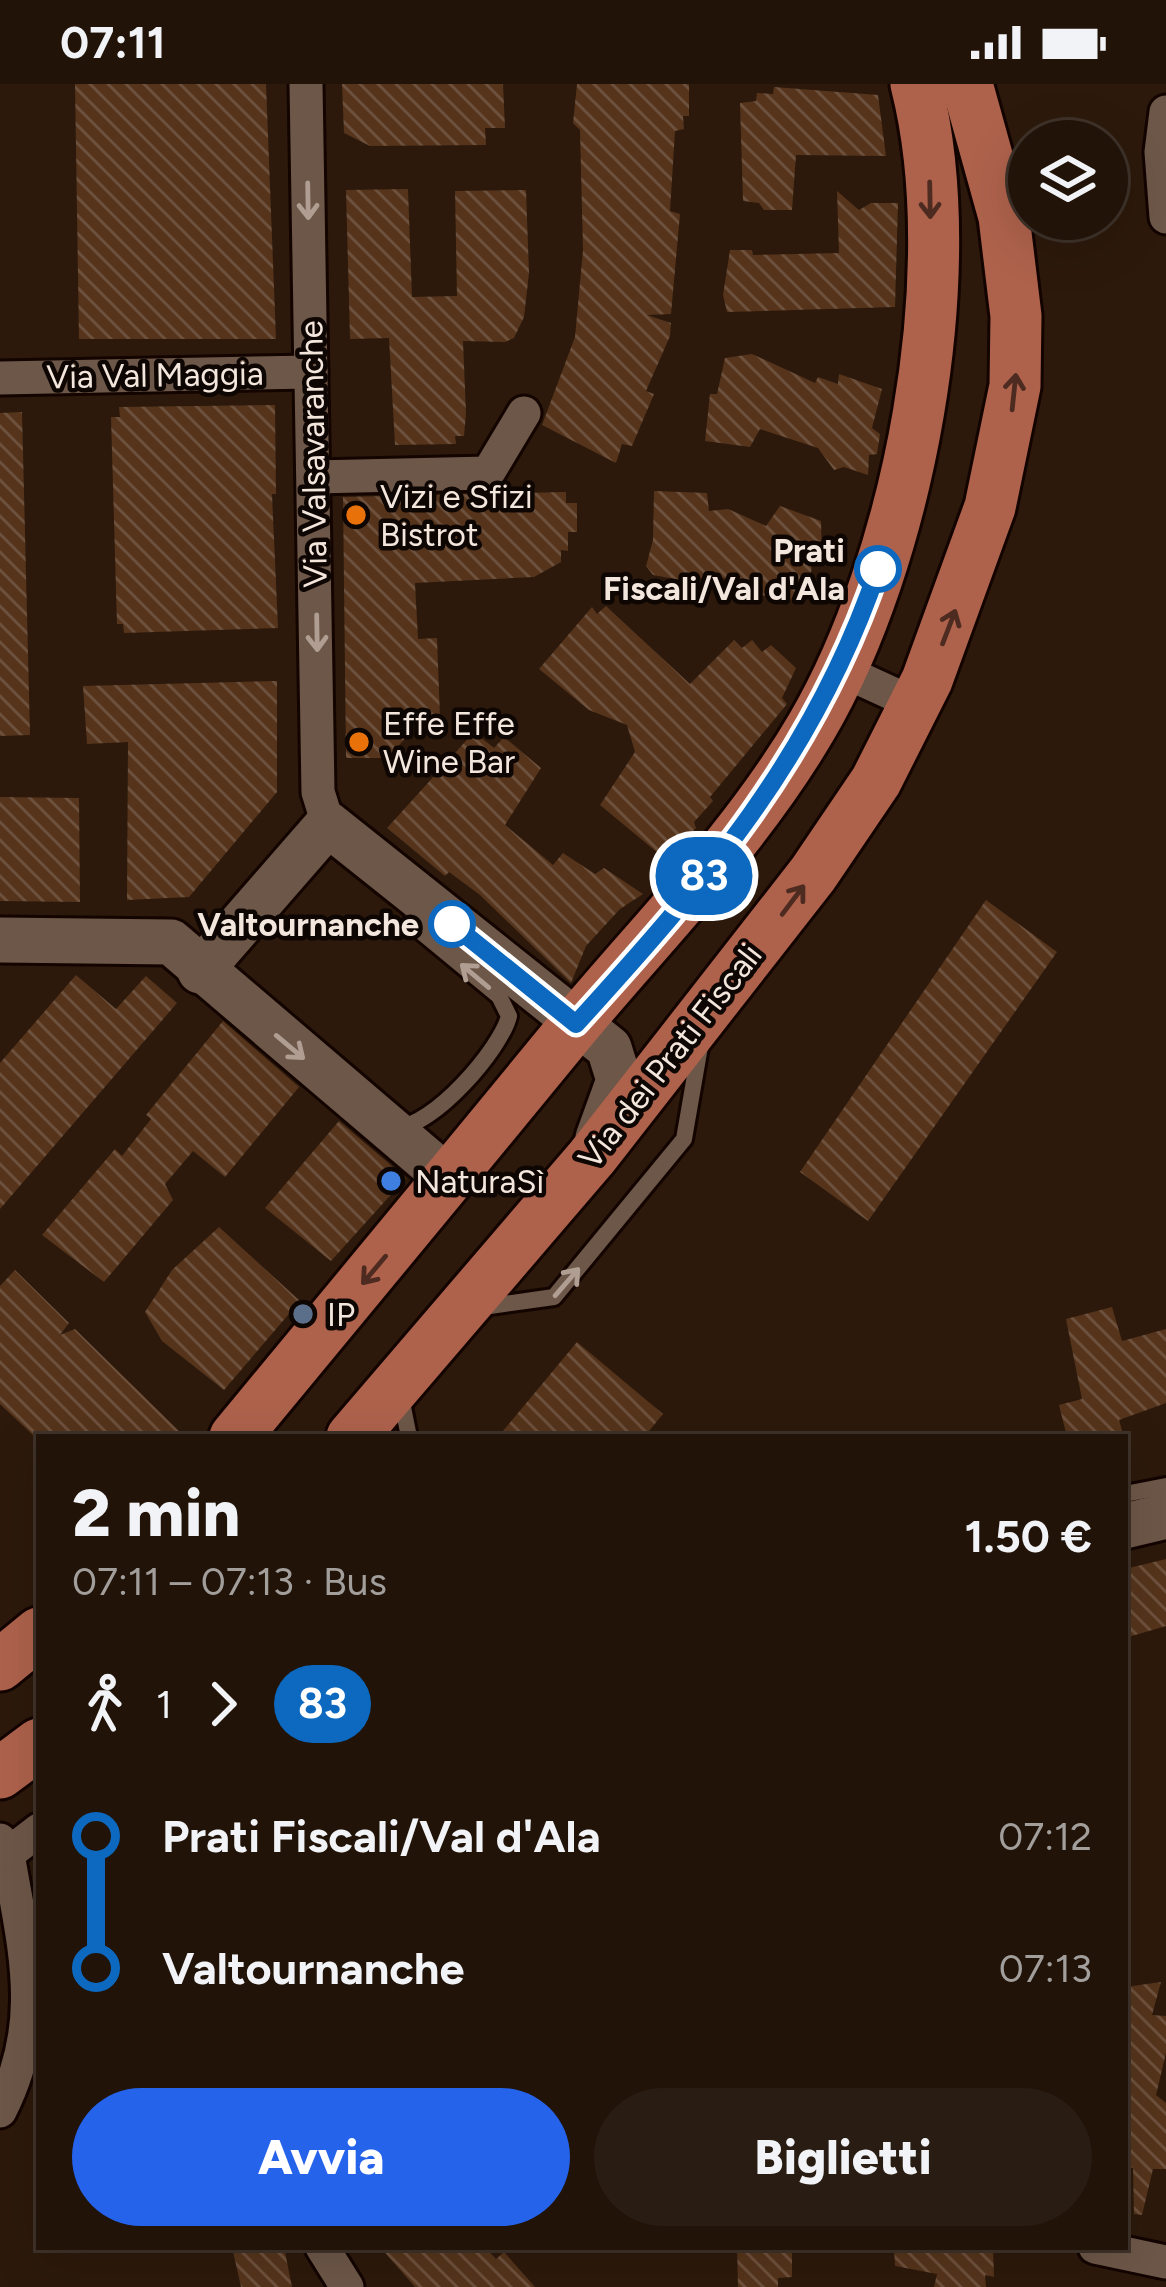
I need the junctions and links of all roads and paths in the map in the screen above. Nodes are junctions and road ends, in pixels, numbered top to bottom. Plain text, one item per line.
1 (306, 84) edge
2 (916, 84) edge
3 (967, 84) edge
4 (1166, 112) edge
5 (1166, 217) edge
6 (311, 372) junction
7 (0, 378) edge
8 (524, 413) dead end
9 (315, 477) junction
10 (841, 670) junction
11 (915, 704) junction
12 (328, 824) junction
13 (415, 895) junction
14 (0, 940) edge
15 (200, 971) junction
16 (706, 1010) junction
17 (576, 1024) junction
18 (385, 1125) junction
19 (592, 1157) junction
20 (449, 1180) junction
21 (458, 1312) junction
22 (382, 1421) edge
23 (246, 1429) edge
24 (1166, 1486) edge
25 (1128, 1494) edge
26 (1166, 1516) edge
27 (1128, 1525) edge
28 (36, 1746) edge
29 (0, 1773) edge
30 (36, 1831) edge
31 (4, 1847) edge
32 (0, 2111) edge
33 (324, 2250) edge
34 (1109, 2250) edge
35 (1166, 2262) edge
36 (347, 2287) edge

1 -> 6 street, Via Valsavaranche
2 -> 10 main road
11 -> 3 main road, Via dei Prati Fiscali
4 - 5 street
6 - 7 street, Via Val Maggia
6 - 9 street, Via Valsavaranche
8 - 9 street
9 -> 12 street, Via Valsavaranche
10 - 11 street
10 - 17 main road
16 -> 11 main road, Via dei Prati Fiscali
12 - 13 street
12 - 15 street
13 - 17 street
18 -> 13 lane
14 - 15 street
15 -> 18 street
16 - 19 main road, Via dei Prati Fiscali
21 -> 16 lane
17 - 19 street
17 - 20 main road
18 - 20 street
19 - 21 main road, Via dei Prati Fiscali
20 -> 23 main road
21 - 22 main road, Via dei Prati Fiscali
24 - 25 lane
26 - 27 street
28 - 29 main road
30 - 31 street
31 - 32 street
33 - 36 street
34 - 35 street

